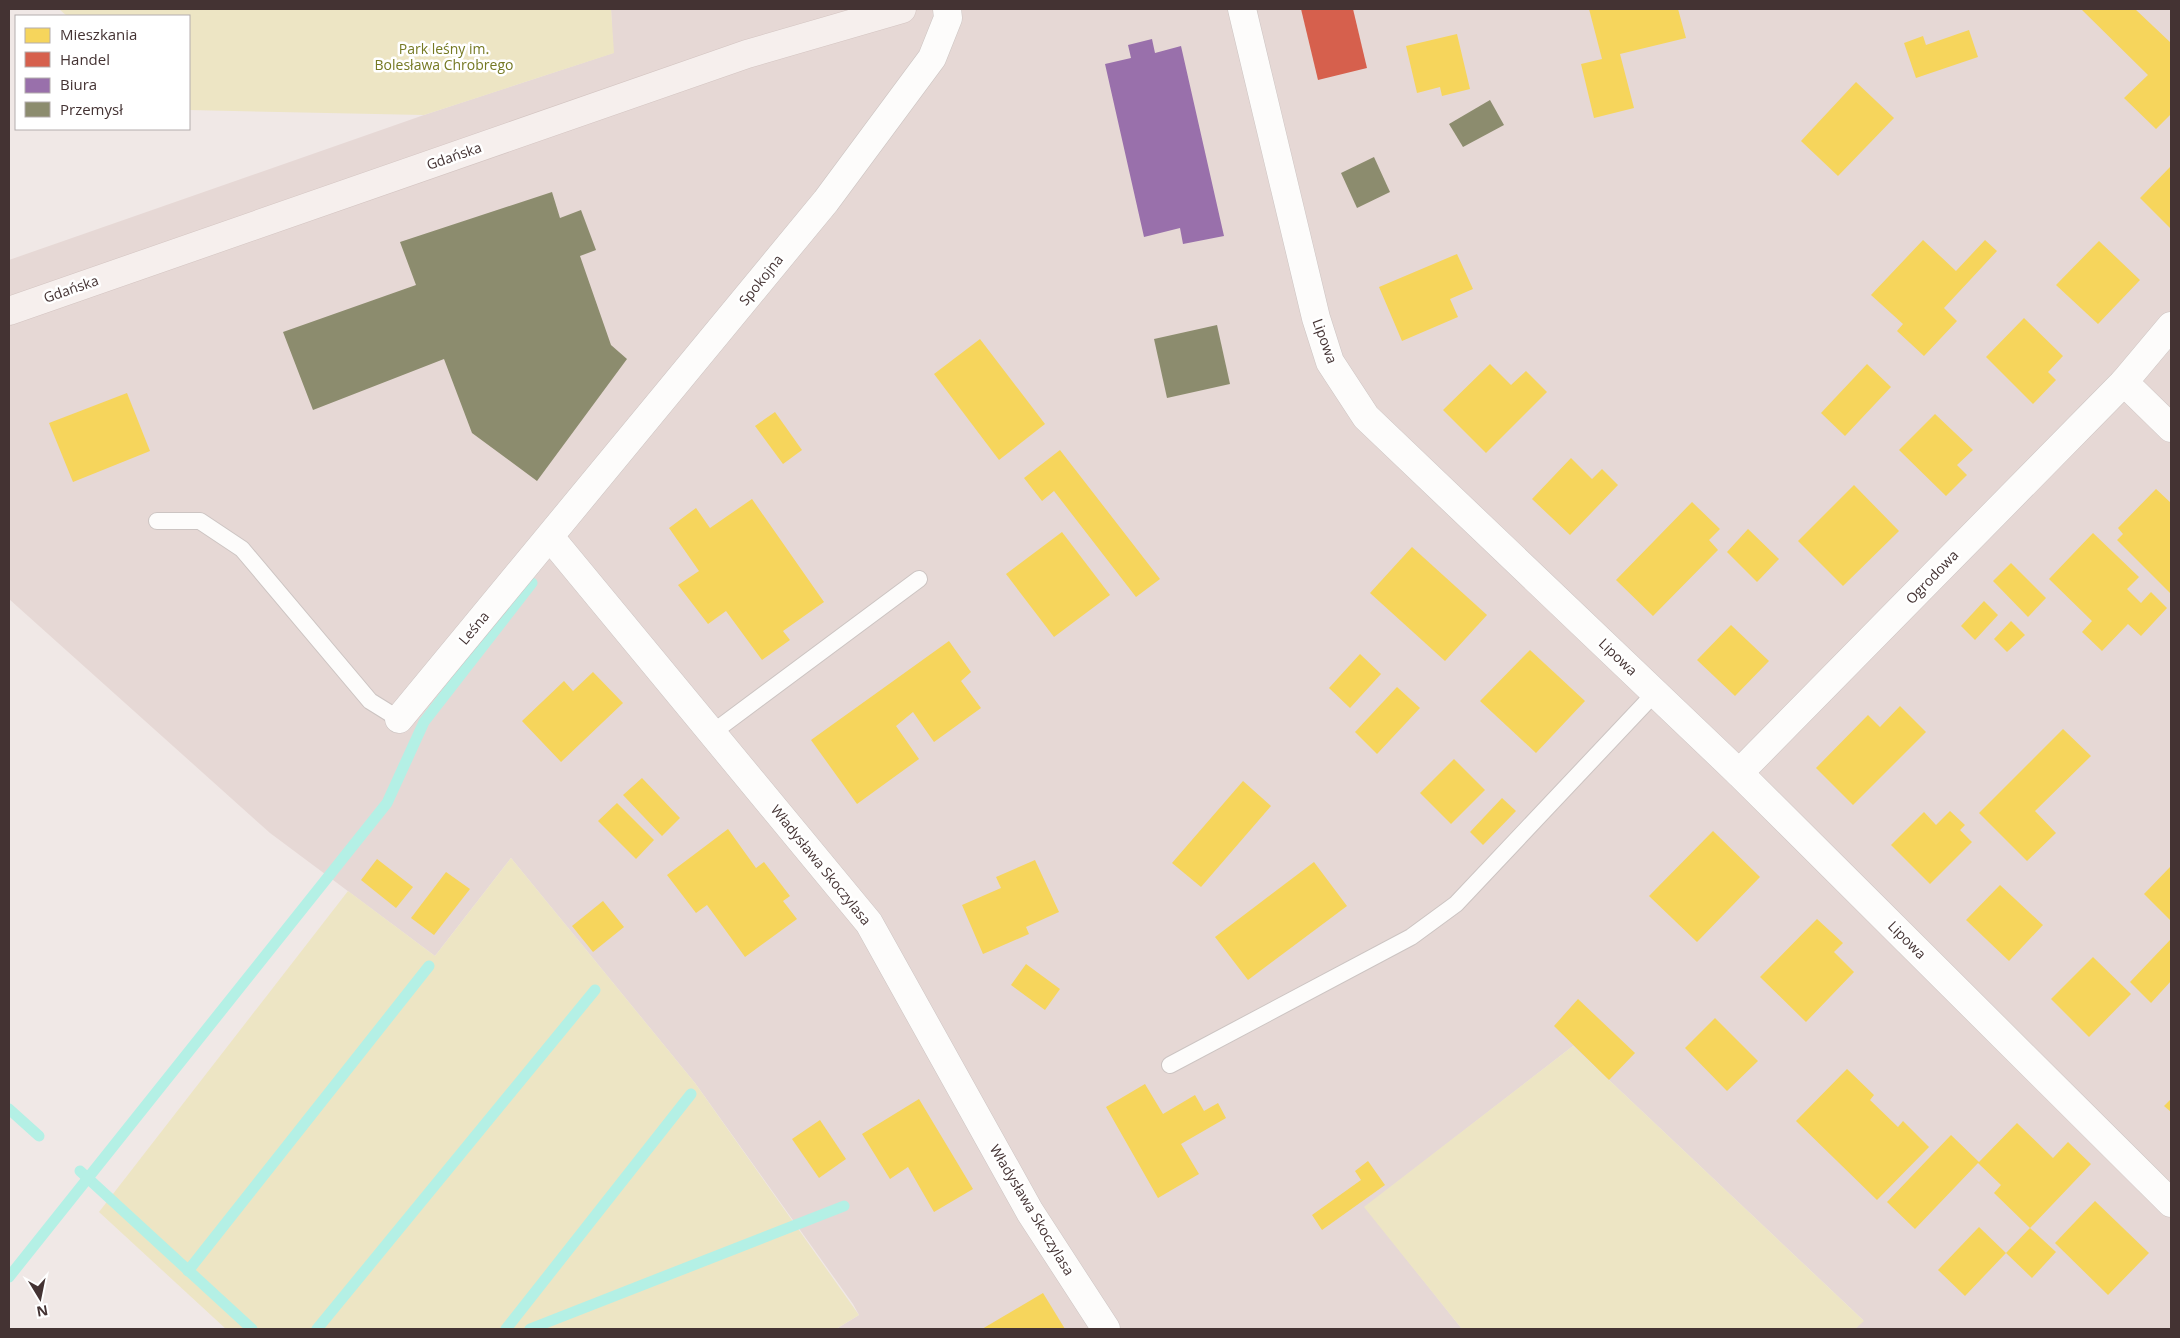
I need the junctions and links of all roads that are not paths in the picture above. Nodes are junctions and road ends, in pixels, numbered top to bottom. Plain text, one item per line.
1 (902, 9) edge
2 (947, 9) edge
3 (1242, 9) edge
4 (9, 311) edge
5 (2171, 326) edge
6 (2124, 382) junction
7 (2171, 428) edge
8 (157, 521) dead end
9 (550, 537) junction
10 (919, 579) dead end
11 (1655, 693) junction
12 (399, 719) joint
13 (712, 733) junction
14 (1739, 773) junction
15 (1170, 1065) dead end
16 (2171, 1203) edge
17 (1106, 1329) edge

1 - 4 main road, Gdańska
2 - 9 street, Spokojna
3 - 11 street, Lipowa
5 - 6 street, Ogrodowa
6 - 7 street
6 - 14 street, Ogrodowa
8 - 12 lane
9 - 12 street, Leśna
9 - 13 street, Władysława Skoczylasa
10 - 13 lane
11 - 14 street, Lipowa
11 - 15 lane
13 - 17 street, Władysława Skoczylasa
14 - 16 street, Lipowa

